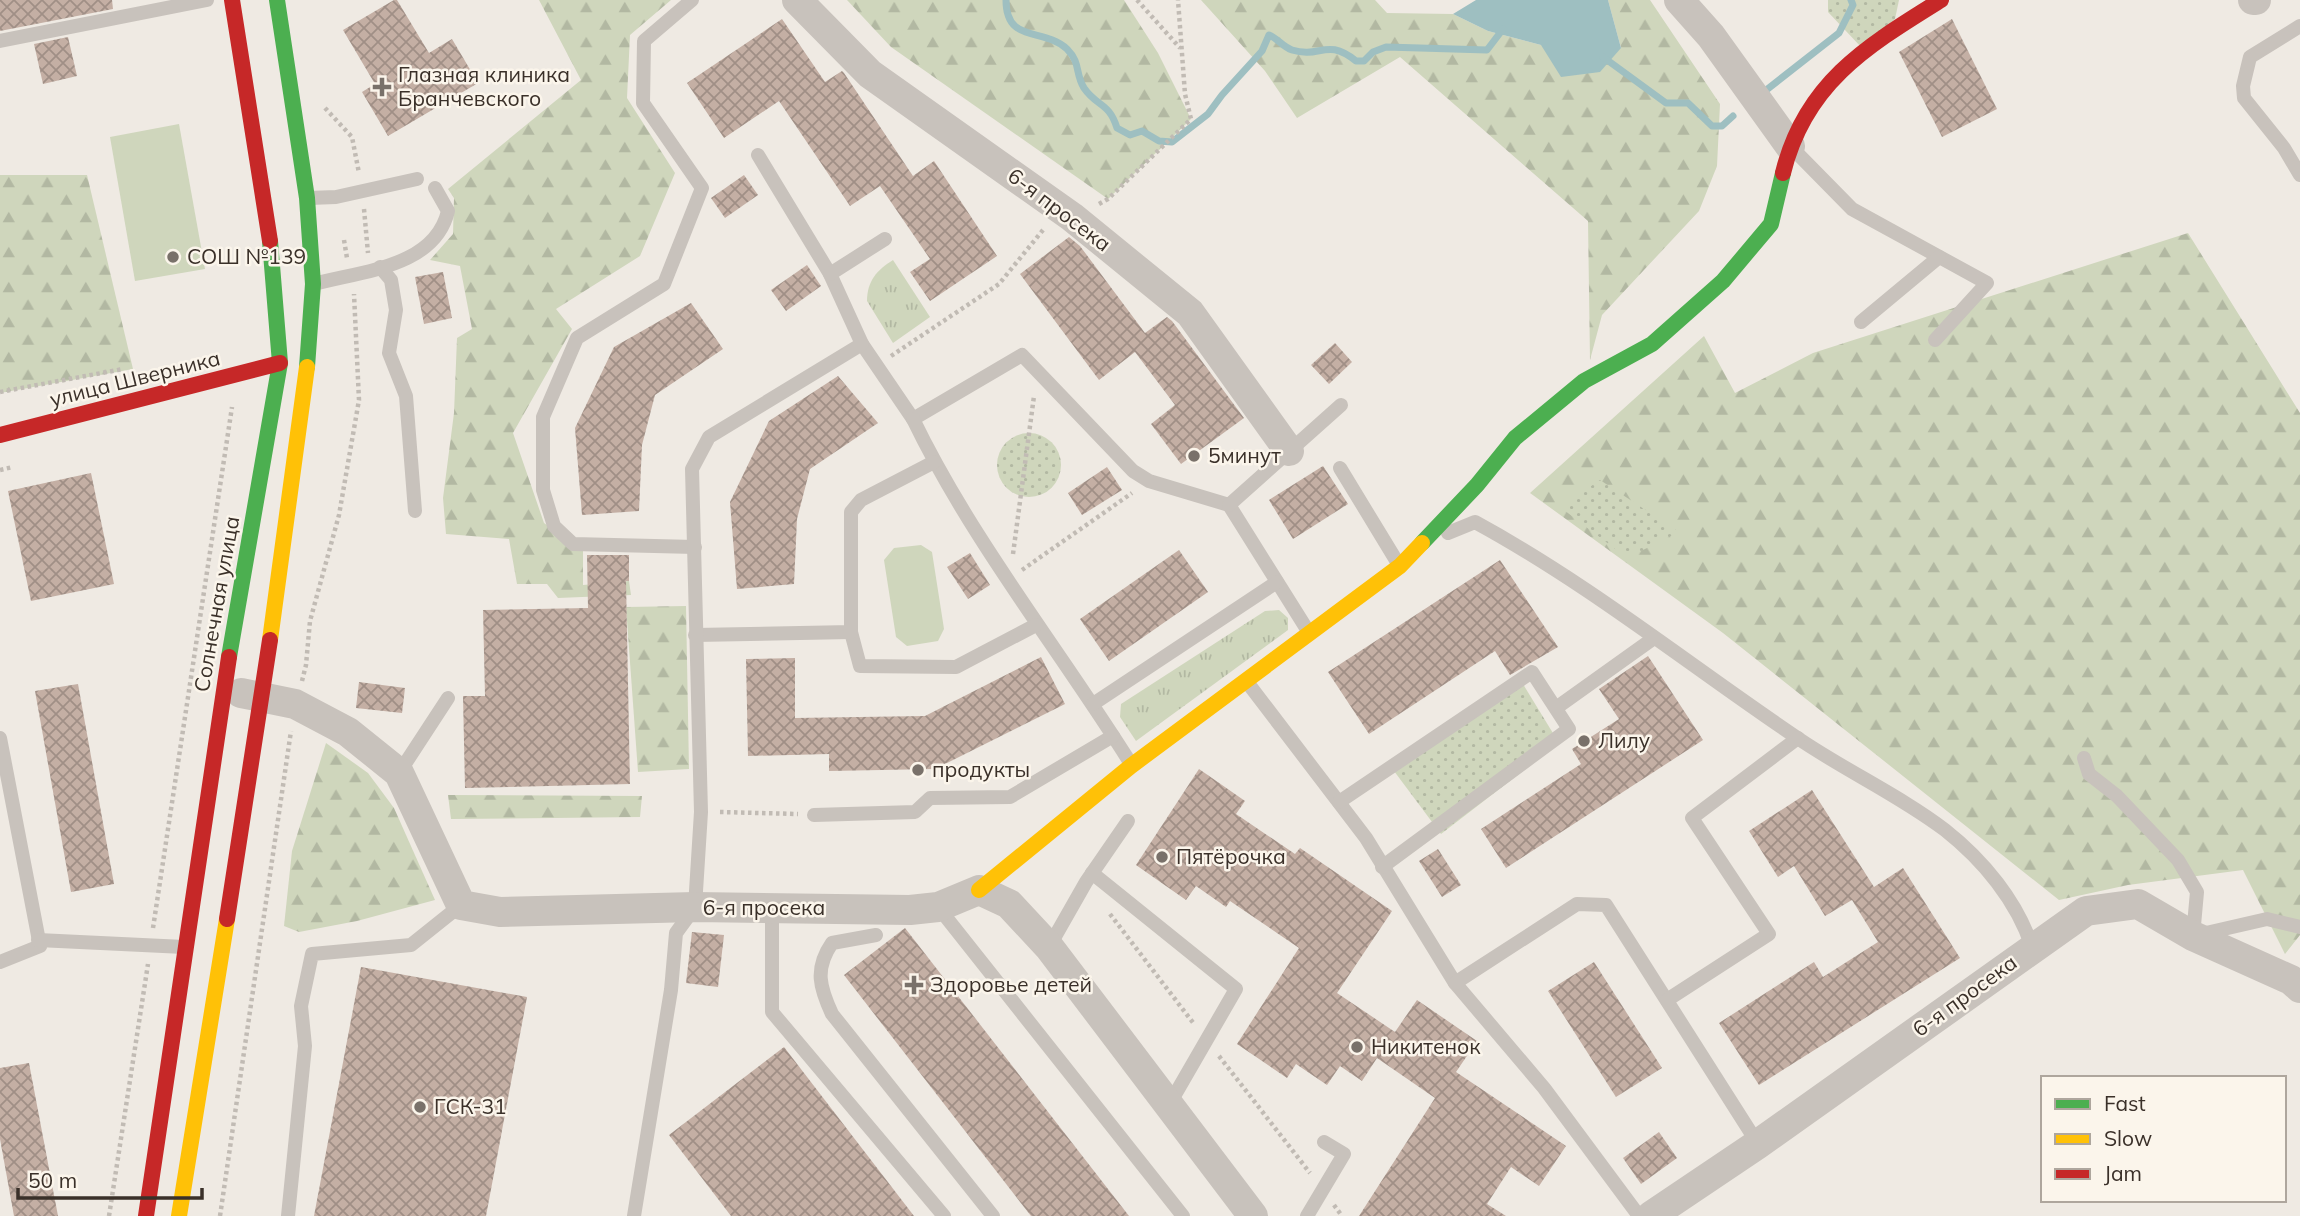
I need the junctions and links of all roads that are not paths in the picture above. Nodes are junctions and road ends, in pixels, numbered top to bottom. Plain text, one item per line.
1 (207, 0) edge
2 (232, 0) edge
3 (277, 0) edge
4 (692, 0) edge
5 (797, 0) edge
6 (1679, 0) edge
7 (1941, 0) edge
8 (2300, 26) edge
9 (0, 41) edge
10 (1790, 146) junction
11 (758, 155) dead end
12 (2300, 175) edge
13 (417, 179) dead end
14 (435, 188) dead end
15 (307, 198) junction
16 (885, 239) dead end
17 (1939, 257) junction
18 (380, 267) junction
19 (830, 274) junction
20 (313, 284) junction
21 (1861, 322) dead end
22 (1935, 340) dead end
23 (862, 344) junction
24 (281, 363) junction
25 (1341, 405) dead end
26 (913, 419) junction
27 (0, 435) edge
28 (1289, 451) junction
29 (934, 462) junction
30 (1340, 468) dead end
31 (1229, 505) junction
32 (415, 511) dead end
33 (1424, 544) junction
34 (695, 547) junction
35 (1400, 566) junction
36 (1277, 582) junction
37 (1036, 625) junction
38 (851, 632) junction
39 (1309, 632) junction
40 (695, 635) junction
41 (1654, 638) junction
42 (1247, 680) junction
43 (223, 689) junction
44 (262, 698) junction
45 (448, 698) dead end
46 (1093, 704) junction
47 (1556, 708) junction
48 (1113, 736) junction
49 (0, 738) edge
50 (1798, 738) junction
51 (2084, 758) dead end
52 (1132, 766) junction
53 (399, 772) junction
54 (1339, 802) junction
55 (814, 815) road end
56 (1128, 821) dead end
57 (1382, 867) junction
58 (1092, 873) junction
59 (979, 890) junction
60 (461, 905) junction
61 (695, 907) junction
62 (938, 907) junction
63 (772, 909) junction
64 (2300, 927) edge
65 (876, 935) dead end
66 (2193, 936) junction
67 (38, 940) junction
68 (185, 947) junction
69 (1049, 947) junction
70 (2032, 947) junction
71 (0, 962) edge
72 (1455, 983) junction
73 (2300, 988) edge
74 (1667, 1000) junction
75 (1168, 1105) junction
76 (1324, 1142) dead end
77 (1758, 1144) junction
78 (146, 1216) edge
79 (179, 1216) edge
80 (288, 1216) edge
81 (634, 1216) edge
82 (944, 1216) edge
83 (993, 1216) edge
84 (1183, 1216) edge
85 (1252, 1216) edge
86 (1307, 1216) edge
87 (1639, 1216) edge
88 (1651, 1216) edge

1 - 9 lane
2 - 24 main road, Солнечная улица
3 - 15 main road
4 - 34 lane
5 - 28 street, 6-я просека
6 - 10 street
7 - 10 main road
8 - 12 lane
10 - 17 lane
10 - 33 main road
11 - 19 lane
13 - 15 lane
14 - 18 lane
15 - 20 main road
16 - 19 lane
17 - 21 lane
17 - 22 lane
18 - 20 lane
18 - 32 lane
19 - 23 lane
20 - 44 main road
23 - 26 lane
23 - 34 lane
24 - 27 main road, улица Шверника
24 - 43 main road, Солнечная улица
25 - 28 lane
26 - 29 lane
26 - 31 lane
28 - 31 lane
29 - 37 lane
29 - 38 lane
30 - 35 lane
31 - 36 lane
33 - 35 main road
33 - 41 lane
34 - 40 lane
35 - 39 main road
36 - 39 lane
36 - 46 lane
37 - 38 lane
37 - 46 lane
38 - 40 lane
39 - 42 main road
40 - 61 lane
41 - 47 lane
41 - 50 lane
42 - 52 main road
42 - 54 lane
43 - 44 street
43 - 68 main road, Солнечная улица
44 - 53 street
44 - 79 main road
45 - 53 lane
46 - 48 lane
47 - 54 lane
47 - 57 lane
48 - 52 lane
48 - 55 lane
49 - 67 lane
50 - 70 lane
50 - 74 lane
51 - 66 lane
52 - 59 main road
53 - 60 street
54 - 57 lane
56 - 58 lane
57 - 72 lane
58 - 69 lane
58 - 75 lane
59 - 62 street, 6-я просека
59 - 69 street
60 - 61 street, 6-я просека
60 - 80 lane
61 - 63 street, 6-я просека
61 - 81 lane
62 - 63 street, 6-я просека
62 - 84 lane
63 - 82 lane
64 - 66 lane
65 - 83 lane
66 - 70 street, 6-я просека
66 - 73 street, 6-я просека
67 - 68 lane
67 - 71 lane
68 - 78 main road, Солнечная улица
69 - 75 street
70 - 77 street, 6-я просека
72 - 74 lane
72 - 87 lane
74 - 77 lane
75 - 85 street
76 - 86 lane
77 - 88 street, 6-я просека

